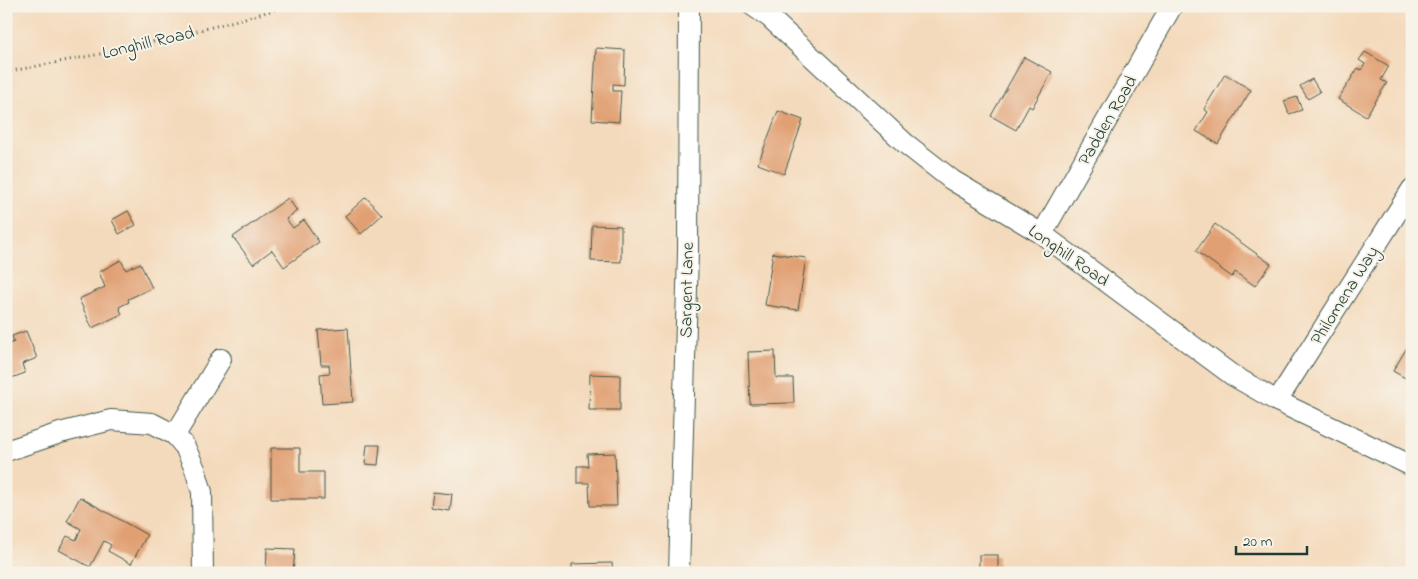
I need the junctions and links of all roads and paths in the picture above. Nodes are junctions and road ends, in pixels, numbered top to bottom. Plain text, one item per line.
1 (288, 6) edge
2 (688, 6) edge
3 (753, 6) edge
4 (1172, 6) edge
5 (6, 72) edge
6 (1412, 189) edge
7 (1042, 234) junction
8 (221, 359) dead end
9 (1277, 401) junction
10 (176, 435) junction
11 (6, 451) edge
12 (1412, 466) edge
13 (203, 573) edge
14 (679, 573) edge

1 - 5 path, Longhill Road
2 - 14 street, Sargent Lane
3 - 7 street, Longhill Road
4 - 7 street, Padden Road
6 - 9 street, Philomena Way
7 - 9 street, Longhill Road
8 - 10 street
9 - 12 street, Longhill Road
10 - 11 street
10 - 13 street

